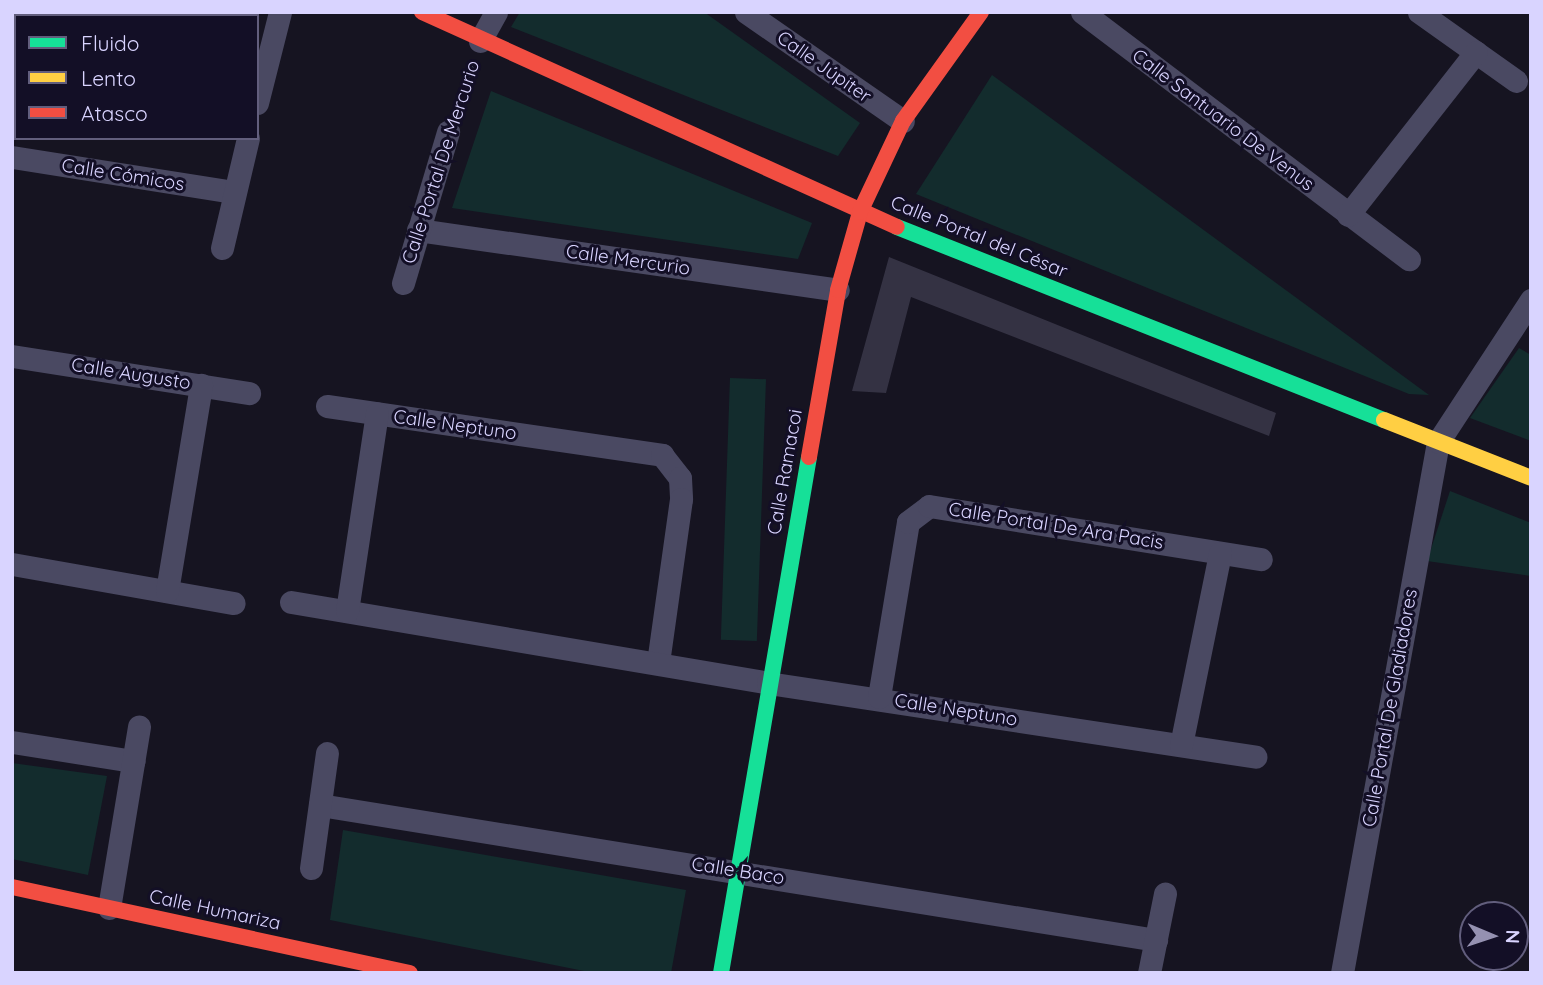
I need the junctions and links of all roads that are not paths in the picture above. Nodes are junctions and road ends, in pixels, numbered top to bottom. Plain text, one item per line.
1 (280, 12) edge
2 (422, 12) edge
3 (496, 12) edge
4 (746, 12) edge
5 (981, 12) edge
6 (1419, 12) edge
7 (1096, 16) edge
8 (481, 41) junction
9 (1476, 52) junction
10 (1516, 81) dead end
11 (259, 95) edge
12 (903, 121) junction
13 (448, 132) road end
14 (247, 140) edge
15 (12, 157) edge
16 (234, 192) junction
17 (860, 212) junction
18 (1348, 215) junction
19 (418, 230) junction
20 (222, 248) dead end
21 (1409, 259) dead end
22 (403, 283) dead end
23 (838, 290) junction
24 (1531, 300) edge
25 (12, 356) edge
26 (201, 386) junction
27 (249, 393) dead end
28 (327, 406) dead end
29 (377, 413) junction
30 (1438, 442) junction
31 (1531, 478) edge
32 (1220, 553) junction
33 (1261, 559) dead end
34 (12, 564) edge
35 (167, 591) junction
36 (291, 602) dead end
37 (234, 603) dead end
38 (347, 611) junction
39 (658, 662) junction
40 (768, 683) junction
41 (879, 697) junction
42 (139, 726) dead end
43 (12, 742) edge
44 (1181, 745) junction
45 (327, 753) dead end
46 (1255, 757) dead end
47 (134, 761) junction
48 (320, 805) junction
49 (311, 868) dead end
50 (736, 870) junction
51 (12, 887) edge
52 (1165, 894) dead end
53 (109, 908) junction
54 (1156, 940) junction
55 (410, 973) edge
56 (721, 973) edge
57 (1149, 973) edge
58 (1342, 973) edge

1 - 11 street
2 - 8 street, Calle Portal del César
3 - 8 street
4 - 12 street, Calle Júpiter
5 - 12 street, Calle Ramacoi
6 - 9 street
7 - 18 street, Calle Santuario De Venus
8 - 17 street, Calle Portal del César
9 - 10 street
9 - 18 street
12 - 17 street, Calle Ramacoi
13 - 19 street, Calle Portal De Mercurio
14 - 16 street
15 - 16 street, Calle Cómicos
16 - 20 street
17 - 23 street, Calle Ramacoi
17 - 30 street, Calle Portal del César
18 - 21 street, Calle Santuario De Venus
19 - 22 street, Calle Portal De Mercurio
19 - 23 street, Calle Mercurio
23 - 40 street, Calle Ramacoi
24 - 30 street
25 - 26 street, Calle Augusto
26 - 27 street, Calle Augusto
26 - 35 street
28 - 29 street, Calle Neptuno
29 - 38 street
29 - 39 street, Calle Neptuno
30 - 31 street, Calle Portal del César
30 - 58 street, Calle Portal De Gladiadores
32 - 33 street, Calle Portal De Ara Pacis
32 - 41 street, Calle Portal De Ara Pacis
32 - 44 street
34 - 35 street
35 - 37 street
36 - 38 street, Calle Neptuno
38 - 39 street, Calle Neptuno
39 - 40 street, Calle Neptuno
40 - 41 street, Calle Neptuno
40 - 50 street, Calle Ramacoi
41 - 44 street, Calle Neptuno
42 - 47 street
43 - 47 street
44 - 46 street, Calle Neptuno
45 - 48 street
47 - 53 street
48 - 49 street
48 - 50 street, Calle Baco
50 - 54 street, Calle Baco
50 - 56 street, Calle Ramacoi
51 - 53 street, Calle Humariza
52 - 54 street
53 - 55 street, Calle Humariza
54 - 57 street

